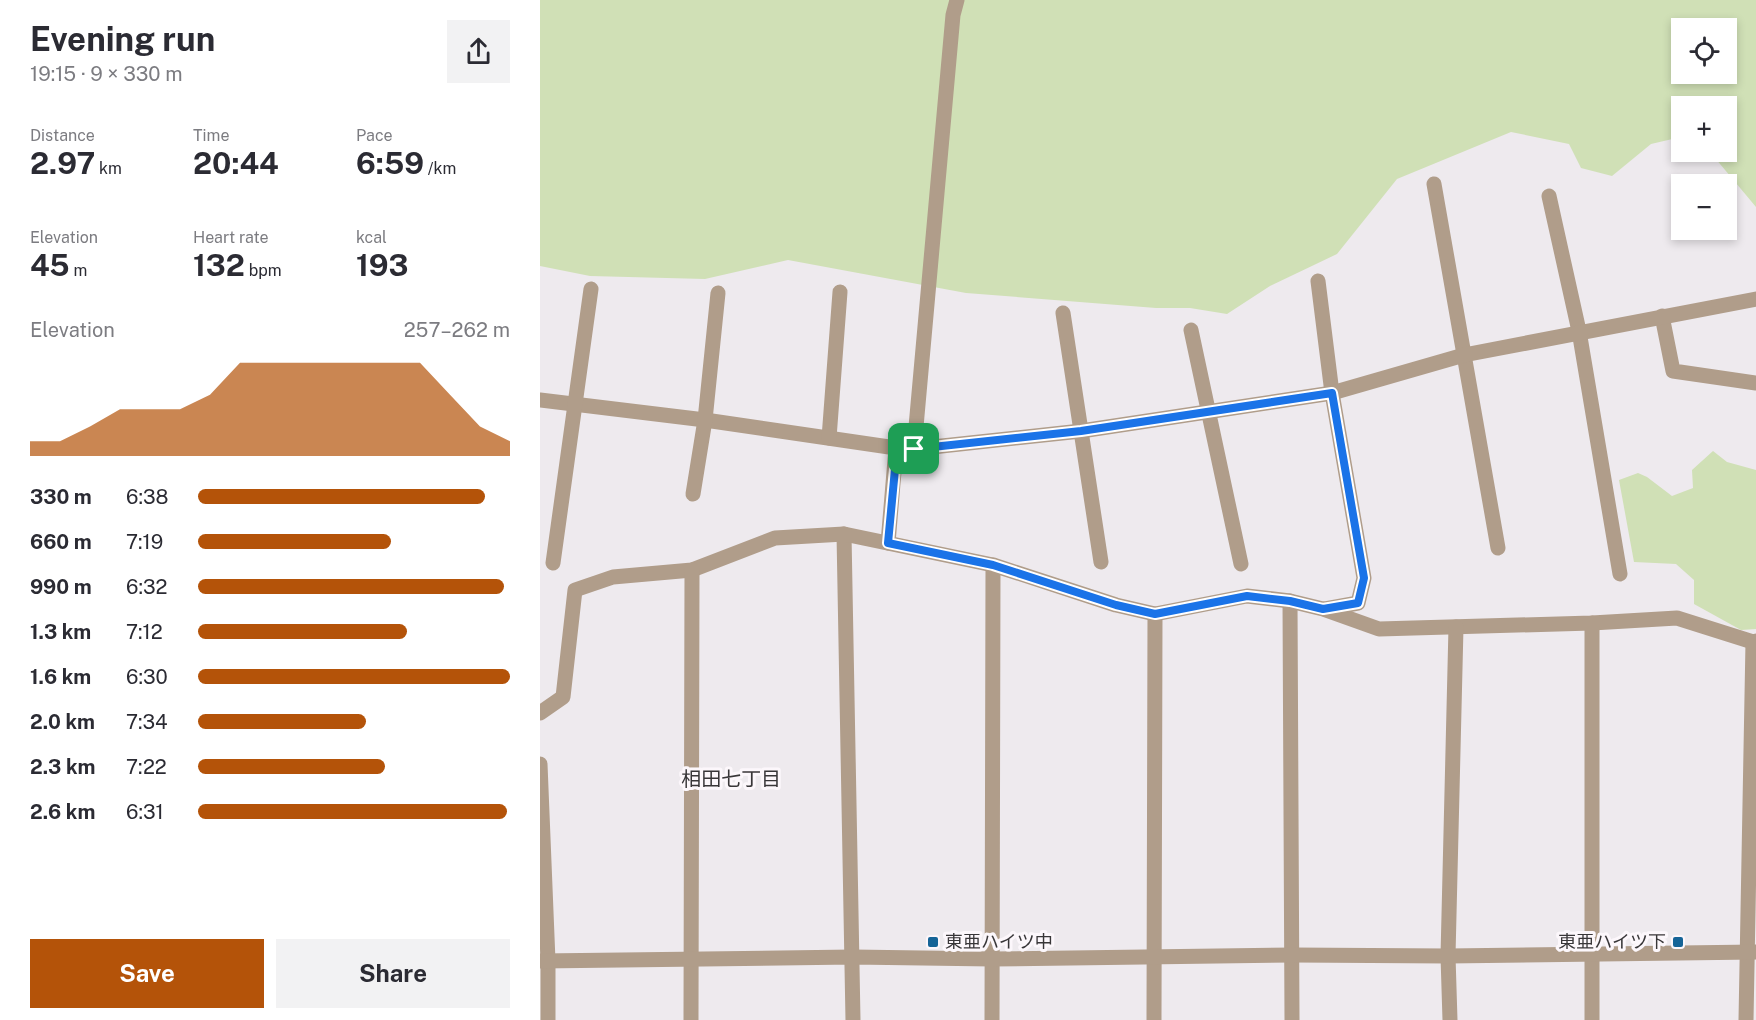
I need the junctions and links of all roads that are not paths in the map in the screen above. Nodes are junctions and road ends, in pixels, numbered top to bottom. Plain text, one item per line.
1 (957, 0) edge
2 (1434, 184) dead end
3 (1549, 196) dead end
4 (1317, 281) dead end
5 (591, 289) dead end
6 (840, 292) dead end
7 (718, 293) dead end
8 (1756, 299) edge
9 (1063, 313) dead end
10 (1662, 316) junction
11 (1191, 330) dead end
12 (1579, 331) junction
13 (1464, 355) junction
14 (1756, 383) edge
15 (1332, 393) junction
16 (540, 400) edge
17 (575, 406) junction
18 (1210, 412) junction
19 (705, 420) junction
20 (1081, 431) junction
21 (829, 438) junction
22 (897, 448) junction
23 (914, 449) junction
24 (693, 494) dead end
25 (844, 534) junction
26 (888, 543) junction
27 (1498, 548) dead end
28 (1101, 562) dead end
29 (554, 563) dead end
30 (1241, 564) dead end
31 (993, 565) junction
32 (692, 570) junction
33 (1620, 574) dead end
34 (1290, 601) junction
35 (1323, 609) junction
36 (1155, 614) junction
37 (1592, 623) junction
38 (1455, 627) junction
39 (1755, 642) edge
40 (540, 713) edge
41 (540, 764) edge
42 (1751, 952) edge
43 (1593, 953) junction
44 (1293, 955) junction
45 (1154, 956) junction
46 (1449, 956) junction
47 (853, 957) junction
48 (992, 958) junction
49 (692, 960) junction
50 (544, 961) edge
51 (548, 1020) edge
52 (691, 1020) edge
53 (853, 1020) edge
54 (992, 1020) edge
55 (1154, 1020) edge
56 (1292, 1020) edge
57 (1450, 1020) edge
58 (1592, 1020) edge
59 (1746, 1020) edge

1 - 23 street
2 - 13 street
3 - 12 street
4 - 15 street
5 - 17 street
6 - 21 street
7 - 19 street
8 - 10 street
9 - 20 street
10 - 12 street
10 - 14 street
11 - 18 street
12 - 13 street
12 - 33 street
13 - 15 street
13 - 27 street
15 - 18 street
15 - 35 street
16 - 17 street
17 - 19 street
17 - 29 street
18 - 20 street
18 - 30 street
19 - 21 street
19 - 24 street
20 - 23 street
20 - 28 street
21 - 22 street
22 - 23 street
22 - 26 street
25 - 26 street
25 - 32 street
25 - 47 street
26 - 31 street
31 - 36 street
31 - 48 street
32 - 40 street
32 - 49 street
34 - 35 street
34 - 36 street
34 - 44 street
35 - 38 street
36 - 45 street
37 - 38 street
37 - 39 street
37 - 43 street
38 - 46 street
39 - 42 street
41 - 50 street
42 - 43 street
42 - 59 street
43 - 46 street
43 - 58 street
44 - 45 street
44 - 46 street
44 - 56 street
45 - 48 street
45 - 55 street
46 - 57 street
47 - 48 street
47 - 49 street
47 - 53 street
48 - 54 street
49 - 50 street
49 - 52 street
50 - 51 street

